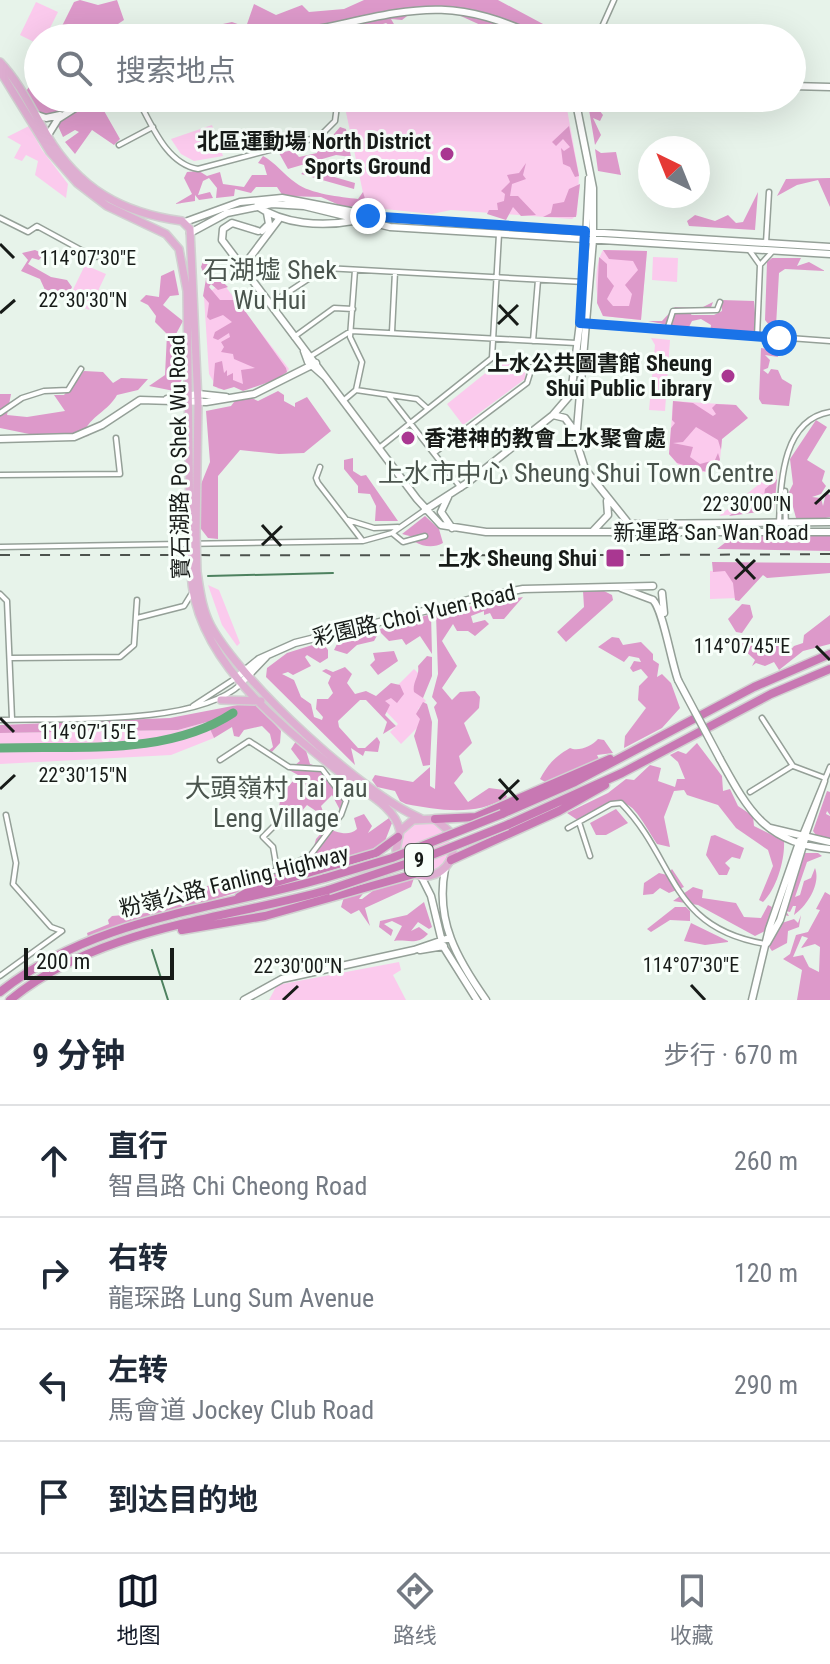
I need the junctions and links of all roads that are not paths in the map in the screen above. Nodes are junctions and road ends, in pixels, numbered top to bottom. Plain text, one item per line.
1 (448, 0) edge
2 (614, 0) edge
3 (484, 6) dead end
4 (342, 24) edge
5 (516, 24) edge
6 (603, 24) edge
7 (0, 62) edge
8 (0, 71) edge
9 (806, 86) edge
10 (830, 87) edge
11 (24, 97) edge
12 (24, 110) edge
13 (25, 112) edge
14 (67, 112) edge
15 (145, 112) edge
16 (336, 112) edge
17 (578, 112) edge
18 (35, 113) joint
19 (64, 114) junction
20 (153, 127) junction
21 (49, 139) junction
22 (119, 145) dead end
23 (769, 192) dead end
24 (257, 206) junction
25 (267, 213) junction
26 (0, 218) edge
27 (279, 219) junction
28 (355, 220) junction
29 (181, 221) junction
30 (258, 231) junction
31 (166, 234) junction
32 (499, 234) junction
33 (189, 236) junction
34 (589, 236) junction
35 (261, 242) junction
36 (766, 243) junction
37 (176, 245) junction
38 (830, 247) edge
39 (745, 248) junction
40 (779, 250) junction
41 (120, 254) dead end
42 (830, 254) edge
43 (248, 260) junction
44 (238, 262) junction
45 (760, 265) junction
46 (355, 270) junction
47 (395, 272) junction
48 (246, 273) junction
49 (496, 278) junction
50 (538, 280) junction
51 (584, 282) junction
52 (720, 302) dead end
53 (270, 304) junction
54 (353, 309) junction
55 (584, 323) junction
56 (667, 330) junction
57 (351, 331) junction
58 (393, 333) junction
59 (294, 337) junction
60 (757, 337) junction
61 (493, 340) junction
62 (533, 341) junction
63 (830, 341) edge
64 (578, 343) junction
65 (312, 361) junction
66 (532, 367) dead end
67 (81, 369) dead end
68 (356, 390) junction
69 (389, 396) junction
70 (198, 398) junction
71 (187, 399) junction
72 (342, 402) junction
73 (428, 409) junction
74 (830, 412) edge
75 (0, 413) edge
76 (553, 415) junction
77 (410, 423) junction
78 (575, 433) junction
79 (116, 438) dead end
80 (0, 439) edge
81 (378, 449) junction
82 (434, 453) junction
83 (320, 467) dead end
84 (0, 475) edge
85 (461, 488) junction
86 (454, 492) junction
87 (606, 498) junction
88 (425, 510) junction
89 (346, 520) junction
90 (783, 522) junction
91 (830, 522) edge
92 (402, 527) junction
93 (455, 529) junction
94 (591, 532) junction
95 (783, 532) junction
96 (830, 532) edge
97 (193, 533) junction
98 (392, 533) junction
99 (425, 536) dead end
100 (363, 541) junction
101 (0, 547) edge
102 (194, 573) junction
103 (653, 586) junction
104 (613, 587) junction
105 (192, 593) junction
106 (662, 593) junction
107 (0, 594) edge
108 (653, 599) junction
109 (137, 600) dead end
110 (0, 609) edge
111 (8, 616) junction
112 (137, 618) junction
113 (662, 621) junction
114 (830, 652) edge
115 (11, 658) junction
116 (830, 670) edge
117 (247, 673) junction
118 (240, 680) junction
119 (221, 700) junction
120 (261, 701) junction
121 (192, 708) junction
122 (762, 718) dead end
123 (12, 719) junction
124 (0, 720) edge
125 (629, 752) junction
126 (220, 760) dead end
127 (793, 766) junction
128 (830, 767) edge
129 (622, 773) junction
130 (347, 778) junction
131 (825, 778) junction
132 (335, 787) junction
133 (752, 788) dead end
134 (6, 815) dead end
135 (420, 818) junction
136 (435, 819) junction
137 (579, 822) junction
138 (276, 824) dead end
139 (568, 828) dead end
140 (449, 831) dead end
141 (399, 834) junction
142 (802, 842) junction
143 (830, 842) edge
144 (830, 849) edge
145 (396, 850) dead end
146 (452, 856) joint
147 (590, 856) dead end
148 (445, 869) junction
149 (277, 870) junction
150 (414, 873) junction
151 (249, 875) dead end
152 (235, 899) junction
153 (167, 931) junction
154 (446, 942) junction
155 (766, 944) junction
156 (0, 976) edge
157 (0, 992) edge
158 (10, 1000) edge
159 (244, 1000) edge
160 (477, 1000) edge
161 (486, 1000) edge
162 (752, 1000) edge

1 - 4 street
2 - 6 street
3 - 5 street
7 - 11 main road
8 - 12 main road
9 - 10 street
13 - 31 main road
14 - 19 street
15 - 20 street
16 - 20 street
17 - 34 street
18 - 19 street
18 - 21 main road
19 - 21 street
20 - 22 street
21 - 29 main road
23 - 36 street
24 - 25 street
24 - 28 street
24 - 33 street
25 - 27 street
25 - 30 street
26 - 41 street
27 - 28 street
27 - 35 street
28 - 32 street
29 - 31 main road
29 - 33 main road, 寶石湖路 Po Shek Wu Road
29 - 34 street
30 - 35 street
30 - 44 street
31 - 37 main road, 寶石湖路 Po Shek Wu Road
32 - 34 street
32 - 49 street
33 - 37 main road
33 - 70 main road, 寶石湖路 Po Shek Wu Road
34 - 36 street
34 - 39 street
34 - 51 street
34 - 55 street
35 - 43 street
36 - 38 street
37 - 71 main road, 寶石湖路 Po Shek Wu Road
39 - 40 street
39 - 45 street
40 - 42 street
40 - 45 street
43 - 44 street
43 - 48 street
44 - 48 street
45 - 60 street
46 - 47 street
46 - 53 street
46 - 54 street
47 - 49 street
47 - 58 street
48 - 53 street
49 - 50 street
49 - 61 street
50 - 51 street
50 - 62 street
51 - 55 street
52 - 56 street
53 - 59 street
54 - 57 street
54 - 59 street
55 - 56 street
55 - 64 street
55 - 78 street
56 - 60 street
57 - 58 street
57 - 65 street
57 - 68 street
58 - 61 street
59 - 65 street
60 - 63 street
61 - 62 street
61 - 73 street
62 - 64 street
64 - 76 street
65 - 70 street
65 - 72 street
66 - 82 street
67 - 75 street
68 - 69 street
68 - 72 street
69 - 73 street
69 - 77 street
70 - 71 street
70 - 97 main road, 寶石湖路 Po Shek Wu Road
71 - 80 street
71 - 97 main road, 寶石湖路 Po Shek Wu Road
72 - 81 street
73 - 77 street
74 - 90 street
76 - 78 street
76 - 85 street
77 - 81 street
77 - 82 street
78 - 87 street
79 - 84 street
81 - 88 street
82 - 85 street
83 - 89 street
85 - 86 street
86 - 88 street
86 - 93 street
87 - 90 street, 新運路 San Wan Road
87 - 94 street, 新運路 San Wan Road
88 - 92 street
88 - 93 street
89 - 92 street
89 - 100 street
90 - 91 street, 新運路 San Wan Road
90 - 95 street
92 - 98 street
93 - 94 street, 新運路 San Wan Road
94 - 95 street, 新運路 San Wan Road
95 - 96 street, 新運路 San Wan Road
97 - 102 main road, 寶石湖路 Po Shek Wu Road, bridge
98 - 99 street
98 - 100 street
100 - 101 street
102 - 105 main road, 寶石湖路 Po Shek Wu Road
102 - 117 main road, 寶石湖路 Po Shek Wu Road
103 - 104 street, 彩園路 Choi Yuen Road
103 - 106 street
103 - 108 street
104 - 108 street, 彩園路 Choi Yuen Road
104 - 117 street, 彩園路 Choi Yuen Road
105 - 112 street
105 - 118 main road, 寶石湖路 Po Shek Wu Road
106 - 108 street
106 - 113 street
107 - 111 street
108 - 113 street
109 - 112 street
110 - 111 street
111 - 115 street
112 - 115 street
113 - 142 street, bridge
114 - 125 highway, 粉嶺公路 Fanling Highway / 9
115 - 123 street
116 - 129 highway, 粉嶺公路 Fanling Highway / 9
117 - 118 street, 彩園路 Choi Yuen Road
117 - 135 main road, 寶石湖路 Po Shek Wu Road
118 - 119 street, 彩園路 Choi Yuen Road
118 - 120 main road, 寶石湖路 Po Shek Wu Road
118 - 121 street, 彩園路 Choi Yuen Road
119 - 120 main road
119 - 121 street, 彩園路 Choi Yuen Road
120 - 130 main road, 寶石湖路 Po Shek Wu Road
121 - 123 street, 彩園路 Choi Yuen Road
122 - 127 street
123 - 124 street, 彩園路 Choi Yuen Road
125 - 136 highway
125 - 152 highway, 粉嶺公路 Fanling Highway / 9, bridge
126 - 132 street
127 - 131 street
127 - 133 street
128 - 131 street
129 - 146 highway
129 - 153 highway, 粉嶺公路 Fanling Highway / 9, bridge
130 - 132 street
130 - 141 main road, 寶石湖路 Po Shek Wu Road
131 - 142 street
132 - 149 street
134 - 156 street
135 - 136 main road
135 - 141 main road
136 - 140 main road
137 - 139 street
137 - 147 street
137 - 155 street
138 - 149 street
141 - 145 main road
141 - 152 highway
142 - 143 street
142 - 144 street
142 - 155 street
146 - 148 main road
148 - 150 main road
148 - 154 street
149 - 151 street
150 - 153 highway
150 - 154 street
152 - 157 highway, 粉嶺公路 Fanling Highway / 9
153 - 158 highway, 粉嶺公路 Fanling Highway / 9
154 - 159 street
154 - 160 street
154 - 161 street
155 - 162 street

